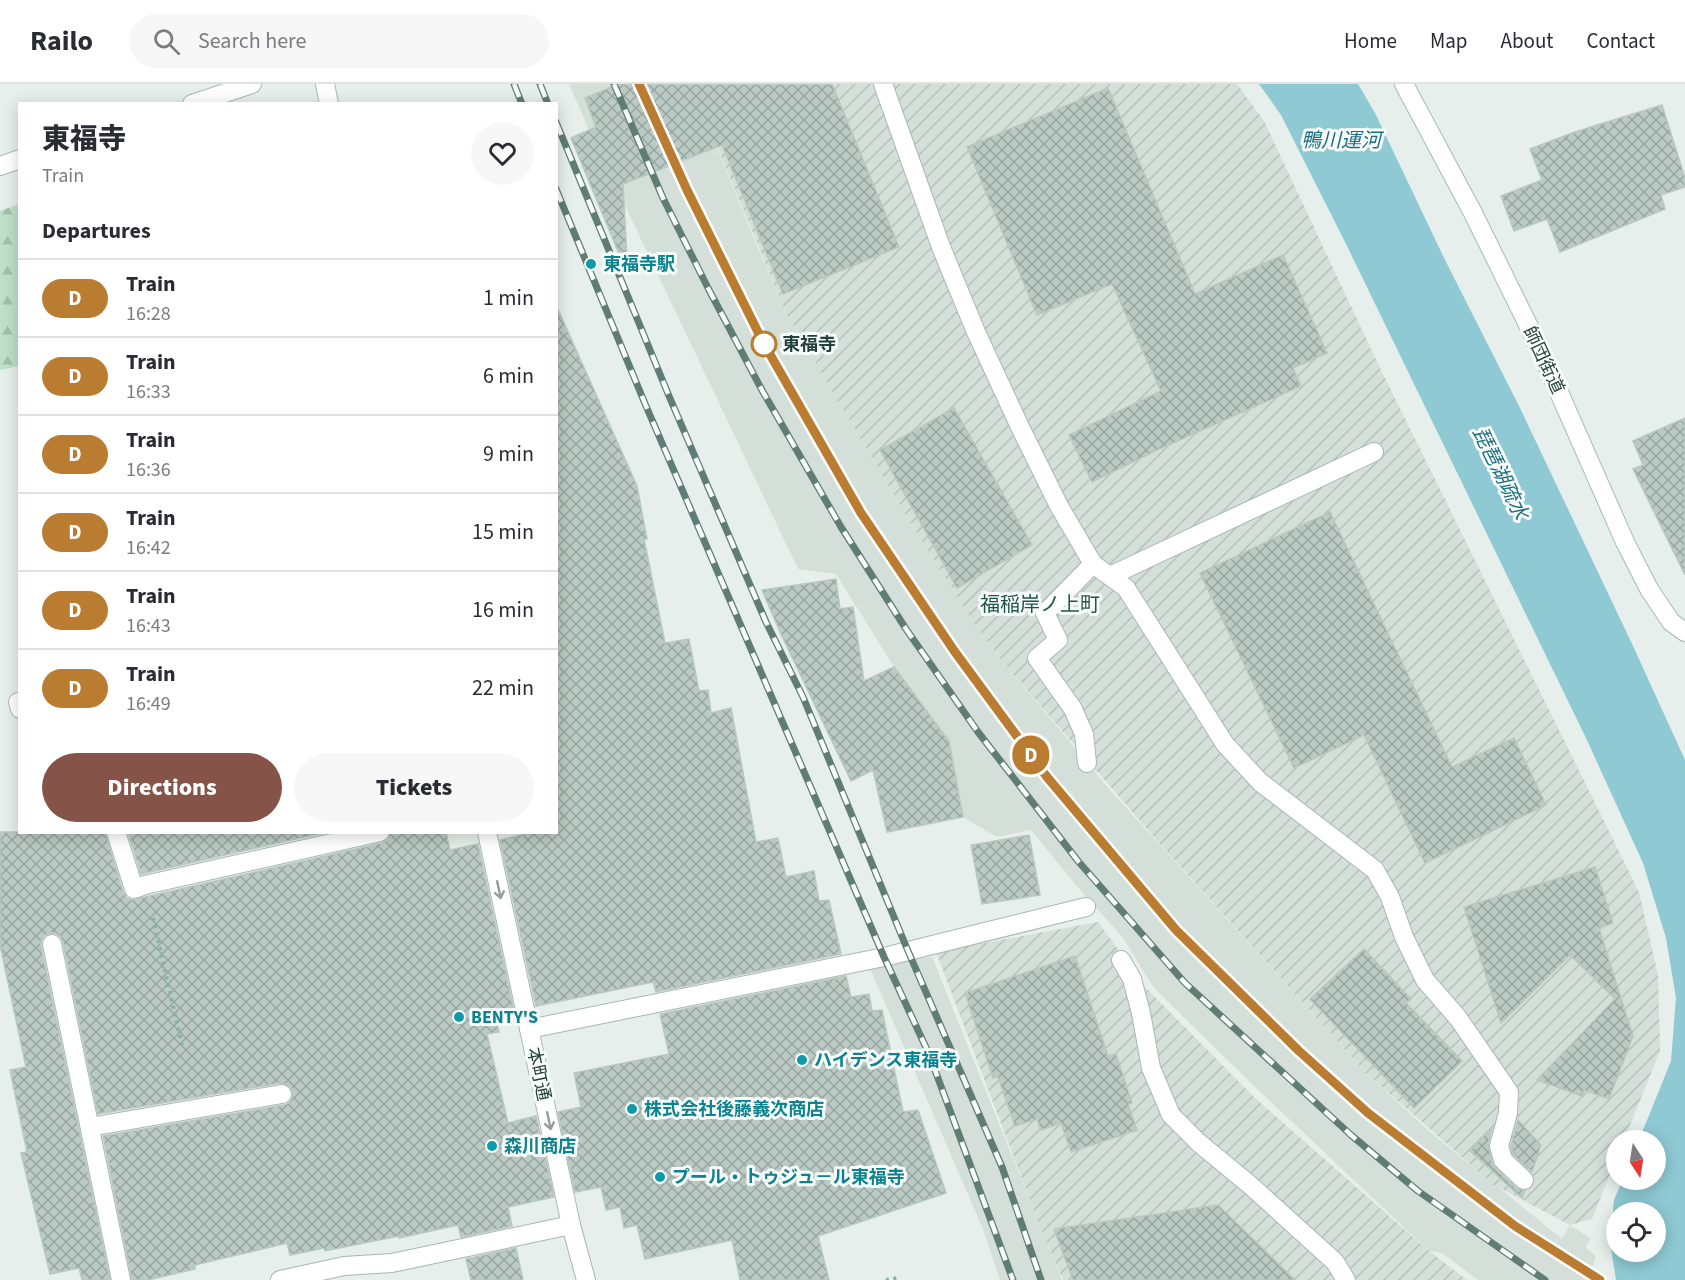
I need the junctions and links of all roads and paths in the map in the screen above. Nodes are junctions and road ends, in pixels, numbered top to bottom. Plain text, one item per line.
1 (252, 84) edge
2 (325, 84) edge
3 (883, 84) edge
4 (1404, 84) edge
5 (198, 102) edge
6 (329, 102) edge
7 (18, 160) edge
8 (0, 166) edge
9 (1374, 452) dead end
10 (1093, 564) junction
11 (1110, 576) junction
12 (1685, 632) edge
13 (1087, 763) dead end
14 (117, 834) edge
15 (372, 834) edge
16 (487, 834) edge
17 (146, 885) junction
18 (1086, 907) dead end
19 (52, 944) dead end
20 (1120, 960) dead end
21 (529, 1029) junction
22 (182, 1046) dead end
23 (282, 1094) dead end
24 (90, 1127) junction
25 (1524, 1180) dead end
26 (571, 1225) junction
27 (897, 1278) dead end
28 (121, 1280) edge
29 (280, 1280) edge
30 (586, 1280) edge
31 (886, 1280) edge
32 (1346, 1280) edge

1 - 5 street
2 - 6 street
3 - 10 street
4 - 12 street, 師団街道
7 - 8 street
9 - 11 street
10 - 11 street
10 - 13 street
11 - 25 street
14 - 17 street
15 - 17 street
16 -> 21 street, 本町通
17 - 22 path
18 - 21 street
19 - 24 street
20 - 32 street
21 -> 26 street, 本町通
23 - 24 street
24 - 28 street
26 - 29 street
26 - 30 street, 本町通
27 - 31 path

